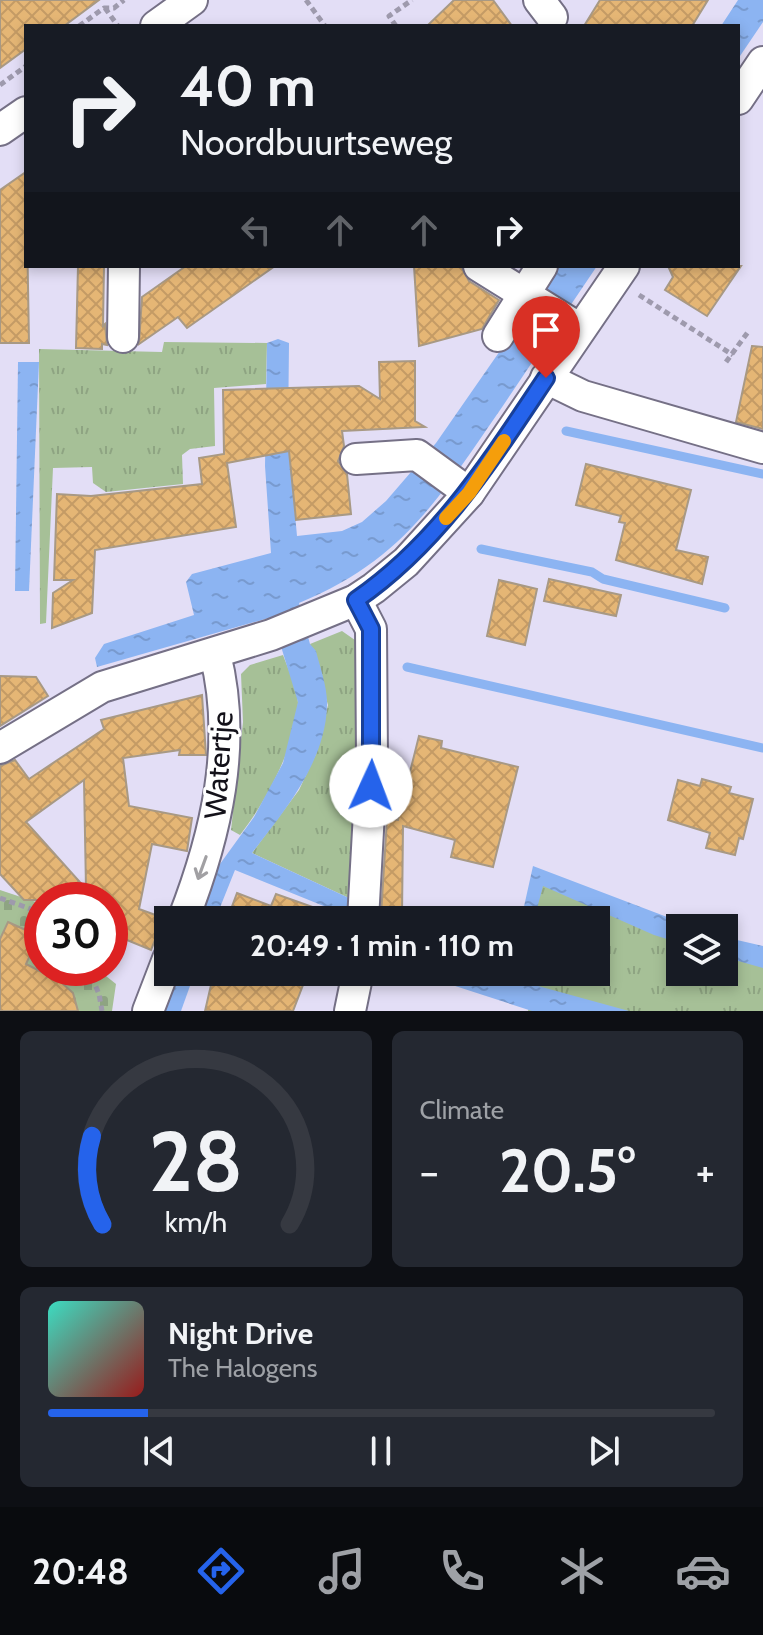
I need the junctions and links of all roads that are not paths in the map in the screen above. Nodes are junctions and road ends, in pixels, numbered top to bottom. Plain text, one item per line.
1 (192, 0) edge
2 (159, 24) edge
3 (763, 62) edge
4 (740, 96) edge
5 (24, 113) edge
6 (0, 130) edge
7 (124, 268) edge
8 (482, 268) edge
9 (541, 268) edge
10 (620, 273) edge
11 (529, 295) junction
12 (575, 326) junction
13 (498, 336) dead end
14 (123, 337) dead end
15 (546, 378) junction
16 (763, 448) edge
17 (356, 459) dead end
18 (464, 489) junction
19 (356, 600) junction
20 (215, 654) junction
21 (0, 748) edge
22 (188, 906) edge
23 (364, 906) edge
24 (158, 986) edge
25 (355, 986) edge
26 (148, 1011) edge
27 (350, 1011) edge

1 - 2 street
3 - 4 street
5 - 6 street
7 - 14 street
8 - 11 street
9 - 11 street
10 - 12 street
11 - 12 street
11 - 13 street
12 - 15 street
15 - 16 street
15 - 18 street
17 - 18 street
18 - 19 street
19 - 20 street
19 - 23 street
20 - 21 street
20 -> 22 street, Watertje
24 - 26 street
25 - 27 street

